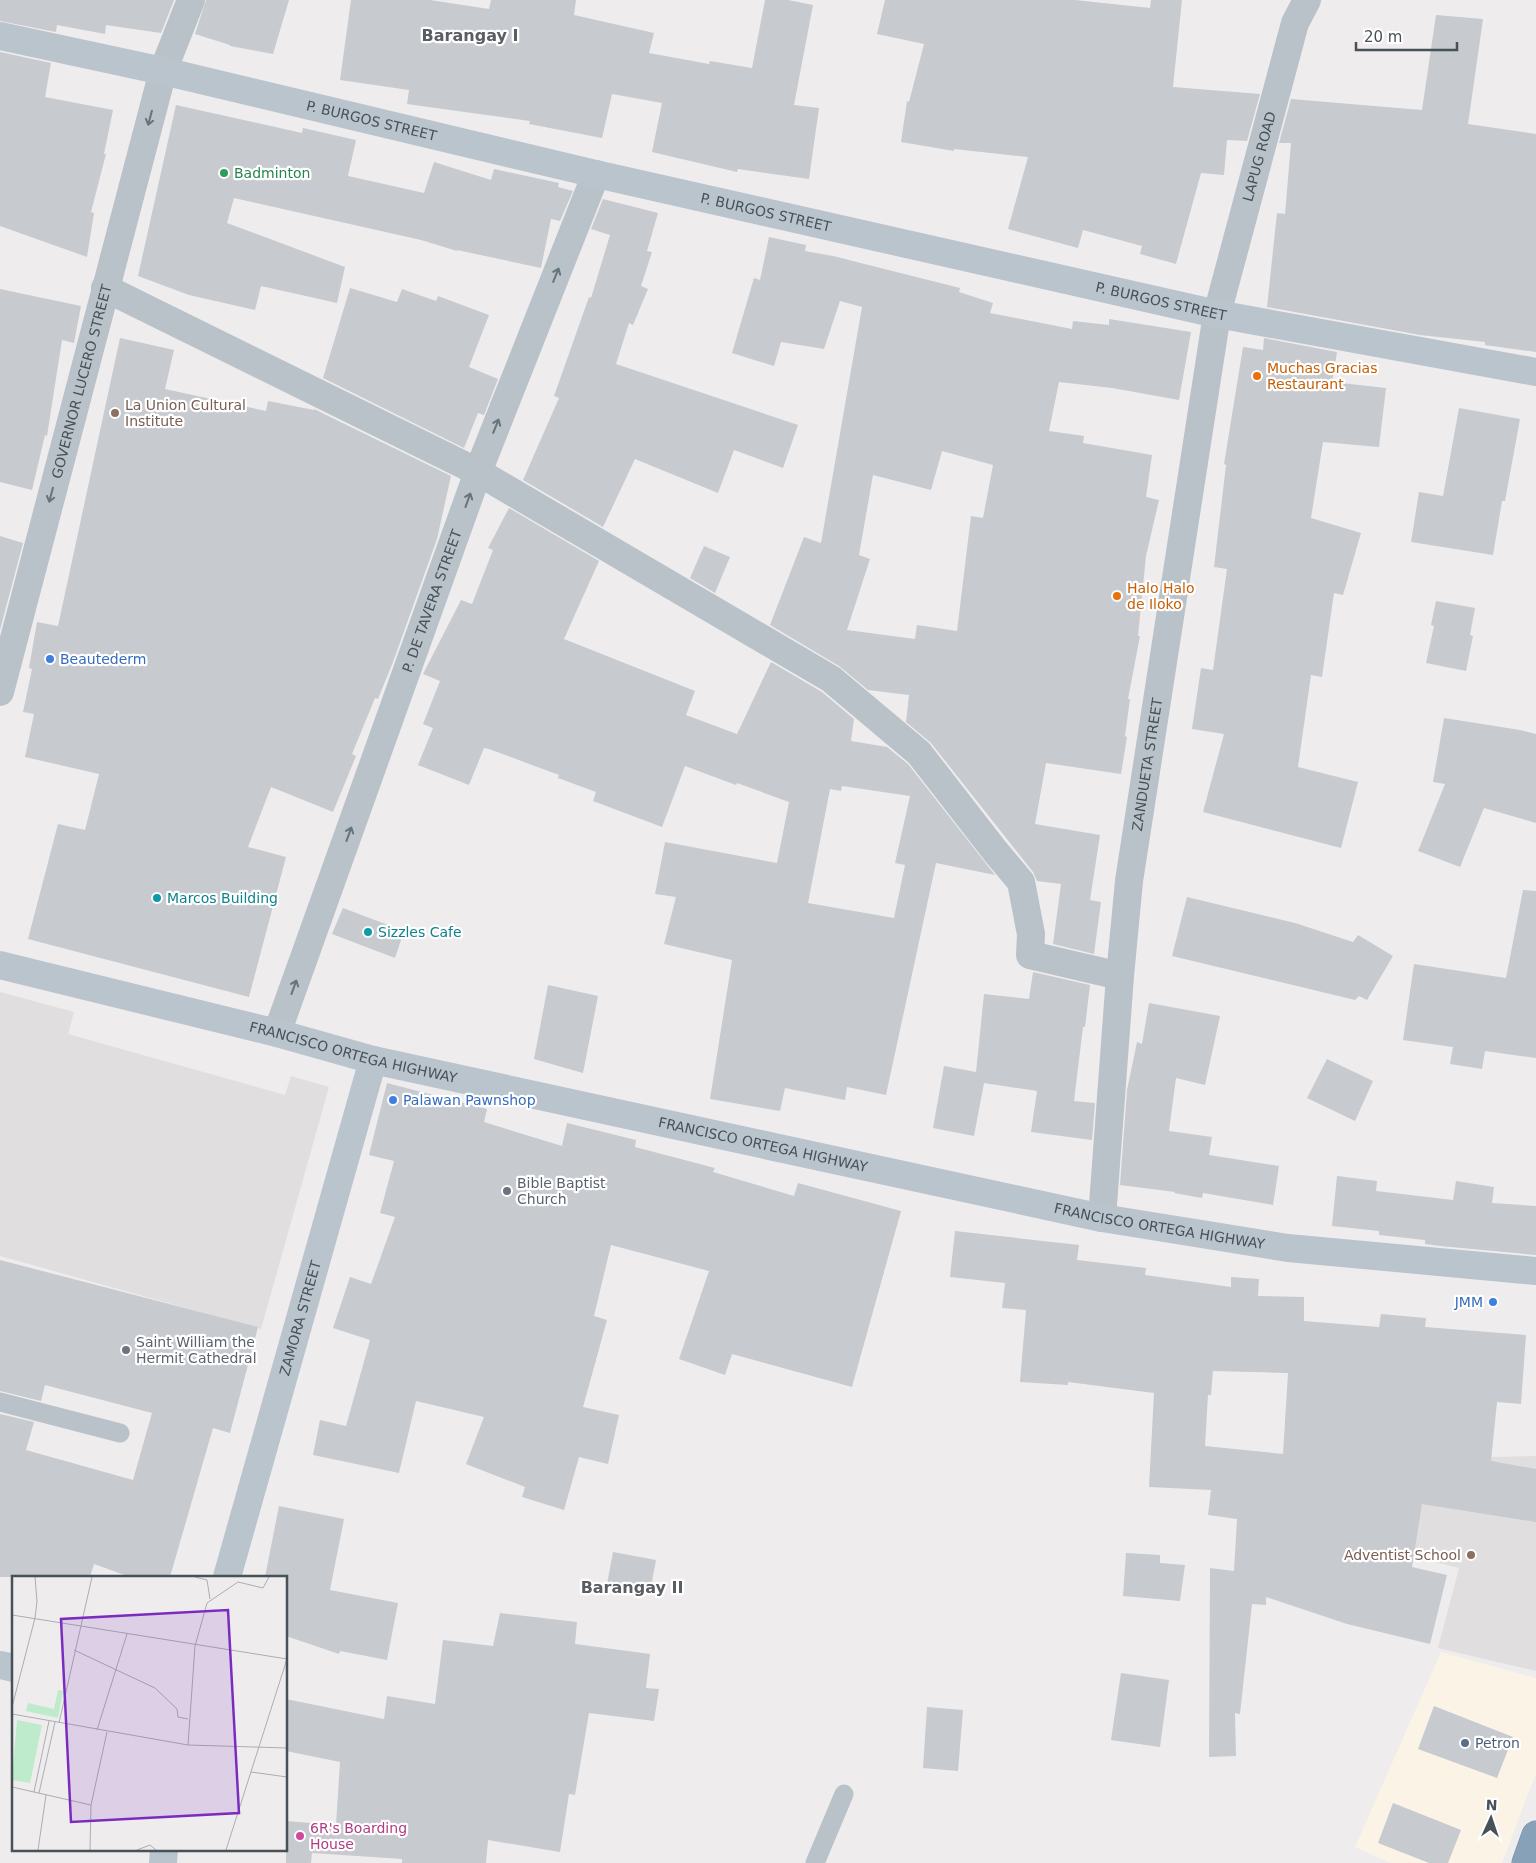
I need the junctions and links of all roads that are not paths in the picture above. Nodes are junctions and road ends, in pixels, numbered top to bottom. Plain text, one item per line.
1 (191, 0) edge
2 (1308, 0) edge
3 (0, 36) edge
4 (163, 71) junction
5 (596, 174) junction
6 (105, 288) junction
7 (1217, 314) junction
8 (1536, 372) edge
9 (478, 472) junction
10 (6, 643) edge
11 (0, 692) edge
12 (0, 965) edge
13 (1120, 976) junction
14 (277, 1032) junction
15 (373, 1060) junction
16 (1102, 1218) junction
17 (1536, 1272) edge
18 (0, 1402) edge
19 (120, 1433) dead end
20 (227, 1576) edge
21 (844, 1794) dead end
22 (1536, 1835) edge
23 (164, 1850) edge
24 (163, 1863) edge
25 (814, 1863) edge
26 (1526, 1863) edge

1 - 4 street, GOVERNOR LUCERO STREET
2 - 7 street, LAPUG ROAD
3 - 4 street, P. BURGOS STREET
4 - 5 street, P. BURGOS STREET
4 -> 6 street, GOVERNOR LUCERO STREET
5 - 7 street, P. BURGOS STREET
9 -> 5 street, P. DE TAVERA STREET
6 - 9 street
6 -> 10 street, GOVERNOR LUCERO STREET
7 - 8 street, P. BURGOS STREET
7 - 13 street, ZANDUETA STREET
9 - 13 street
14 -> 9 street, P. DE TAVERA STREET
10 - 11 street, GOVERNOR LUCERO STREET
12 - 14 street, FRANCISCO ORTEGA HIGHWAY
13 - 16 street, ZANDUETA STREET
14 - 15 street, FRANCISCO ORTEGA HIGHWAY
15 - 16 street, FRANCISCO ORTEGA HIGHWAY
15 - 20 street, ZAMORA STREET
16 - 17 street, FRANCISCO ORTEGA HIGHWAY
18 - 19 lane
21 - 25 lane
22 - 26 highway
23 - 24 street

